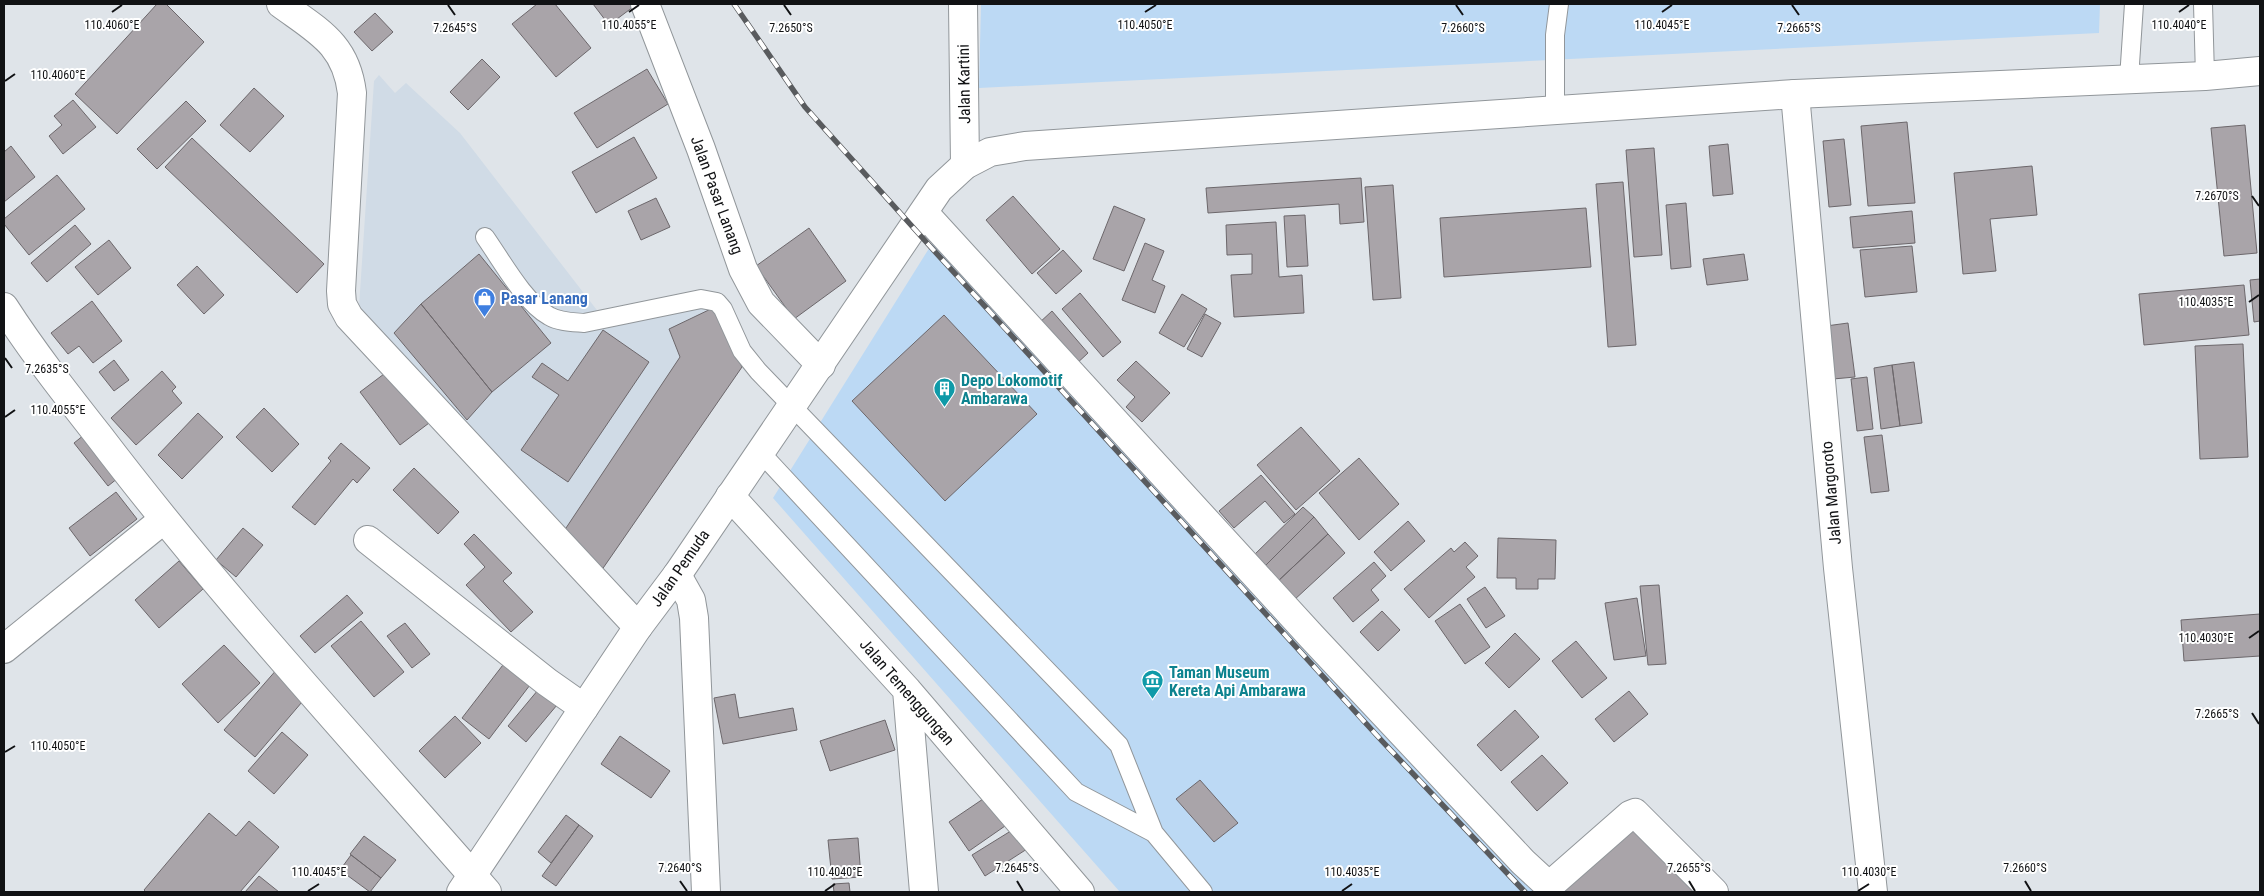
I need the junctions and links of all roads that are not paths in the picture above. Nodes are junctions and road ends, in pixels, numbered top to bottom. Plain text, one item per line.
1 (281, 4) edge
2 (645, 4) edge
3 (963, 4) edge
4 (1559, 4) edge
5 (2134, 4) edge
6 (2203, 4) edge
7 (2260, 72) edge
8 (2205, 76) junction
9 (2129, 79) junction
10 (1795, 94) junction
11 (1555, 110) junction
12 (965, 164) junction
13 (924, 213) junction
14 (485, 237) dead end
15 (4, 307) edge
16 (821, 365) junction
17 (793, 406) junction
18 (760, 452) junction
19 (730, 496) junction
20 (163, 520) junction
21 (368, 540) dead end
22 (677, 576) junction
23 (638, 627) junction
24 (4, 649) edge
25 (907, 690) junction
26 (584, 708) junction
27 (1154, 833) junction
28 (473, 887) edge
29 (706, 892) edge
30 (924, 892) edge
31 (1080, 892) edge
32 (1202, 892) edge
33 (1714, 892) edge
34 (1873, 892) edge

1 - 23 street
2 - 16 street, Jalan Pasar Lanang
3 - 12 street, Jalan Kartini
4 - 11 lane
5 - 9 lane
6 - 8 lane
7 - 8 street, Jalan Pemuda
8 - 9 street, Jalan Pemuda
9 - 10 street, Jalan Pemuda
10 - 11 street, Jalan Pemuda
10 - 34 street, Jalan Margoroto
11 - 12 street, Jalan Pemuda
12 - 13 street, Jalan Pemuda
13 - 16 street, Jalan Pemuda
13 - 33 street
14 - 17 lane
15 - 20 street
16 - 17 street, Jalan Pemuda
17 - 18 street, Jalan Pemuda
17 - 27 lane
18 - 19 street, Jalan Pemuda
18 - 27 lane
19 - 22 street, Jalan Pemuda
19 - 25 street, Jalan Temenggungan
20 - 24 street
20 - 28 street
21 - 26 street
22 - 23 street, Jalan Pemuda
22 - 29 street
23 - 26 street, Jalan Pemuda
25 - 30 street
25 - 31 street, Jalan Temenggungan
26 - 28 street, Jalan Pemuda
27 - 32 lane

